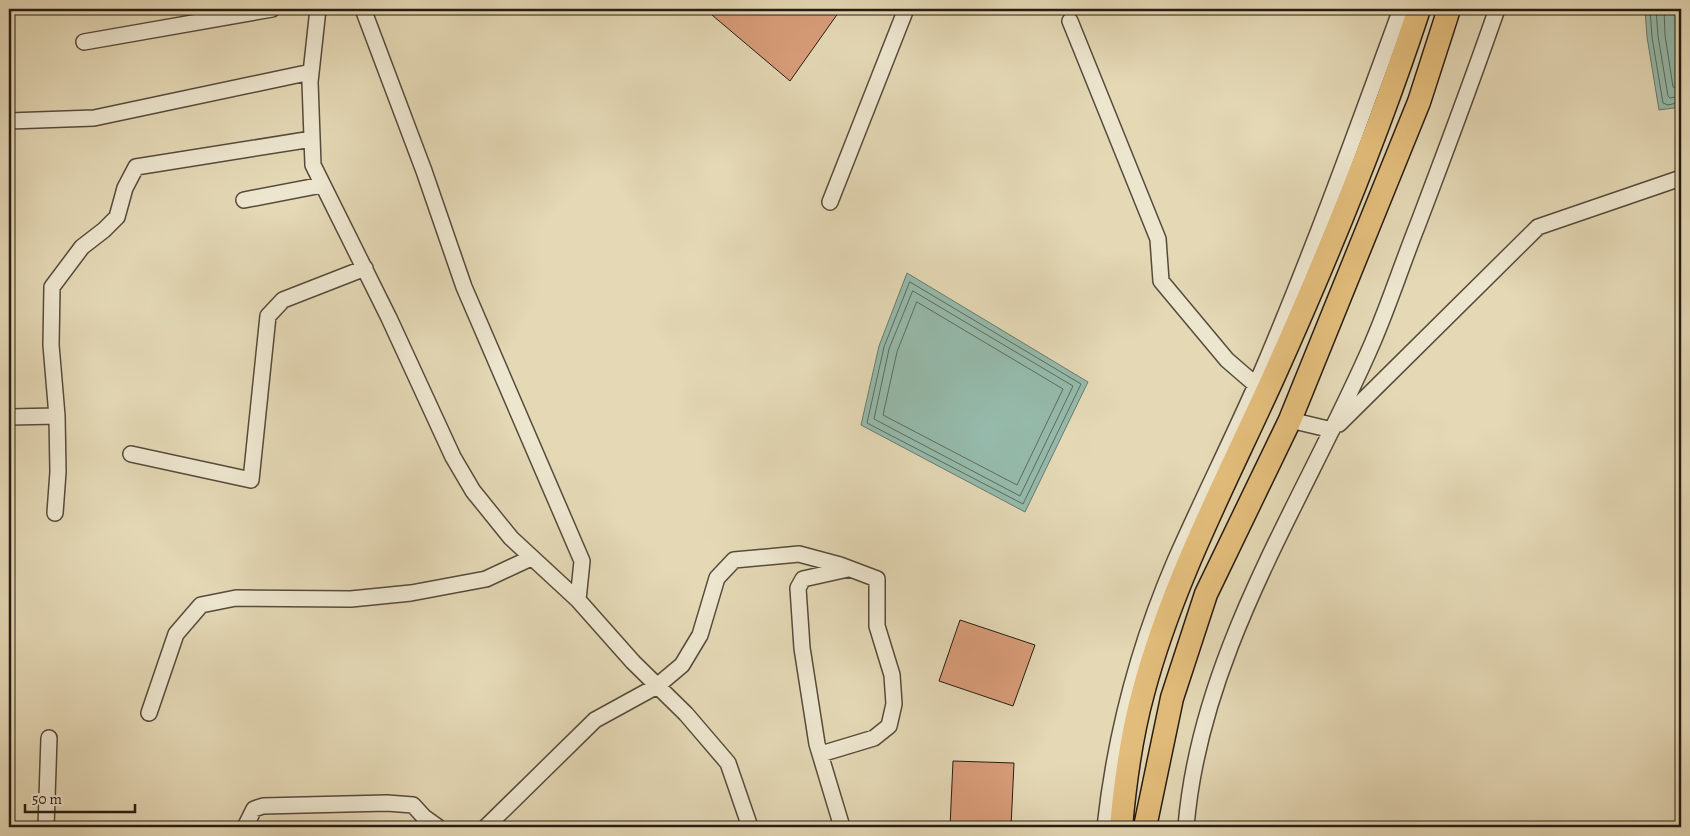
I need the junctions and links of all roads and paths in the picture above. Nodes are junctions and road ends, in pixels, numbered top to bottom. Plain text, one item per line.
1 (272, 9) edge
2 (318, 9) edge
3 (363, 9) edge
4 (906, 9) edge
5 (1401, 9) edge
6 (1420, 9) edge
7 (1449, 9) edge
8 (1497, 9) edge
9 (1070, 21) dead end
10 (84, 42) dead end
11 (311, 72) junction
12 (9, 120) edge
13 (312, 139) junction
14 (1681, 178) edge
15 (322, 185) junction
16 (244, 200) dead end
17 (830, 202) dead end
18 (364, 268) junction
19 (1256, 385) junction
20 (57, 416) junction
21 (9, 417) edge
22 (1290, 420) junction
23 (1332, 430) junction
24 (131, 454) dead end
25 (55, 513) dead end
26 (531, 558) junction
27 (850, 568) junction
28 (578, 600) junction
29 (657, 686) junction
30 (149, 714) dead end
31 (49, 738) dead end
32 (821, 754) junction
33 (46, 827) edge
34 (245, 827) edge
35 (438, 827) edge
36 (486, 827) edge
37 (750, 827) edge
38 (842, 827) edge
39 (1104, 827) edge
40 (1121, 827) edge
41 (1145, 827) edge
42 (1186, 827) edge

1 - 10 street
2 - 11 street
3 - 28 street
4 - 17 street
5 - 19 street
6 - 40 highway
7 - 22 highway
8 - 23 street
9 - 19 street
11 - 12 street
11 - 13 street
13 - 15 street
13 - 20 street
14 - 23 street
15 - 16 street
15 - 18 street
18 - 24 street
18 - 26 street
19 - 39 street
20 - 21 street
20 - 25 street
22 - 23 street
22 - 41 highway
23 - 42 street
26 - 28 street
26 - 30 street
27 - 29 street
27 - 32 street
27 - 32 street
28 - 29 street
29 - 36 street
29 - 37 street
31 - 33 street
32 - 38 street
34 - 35 street

